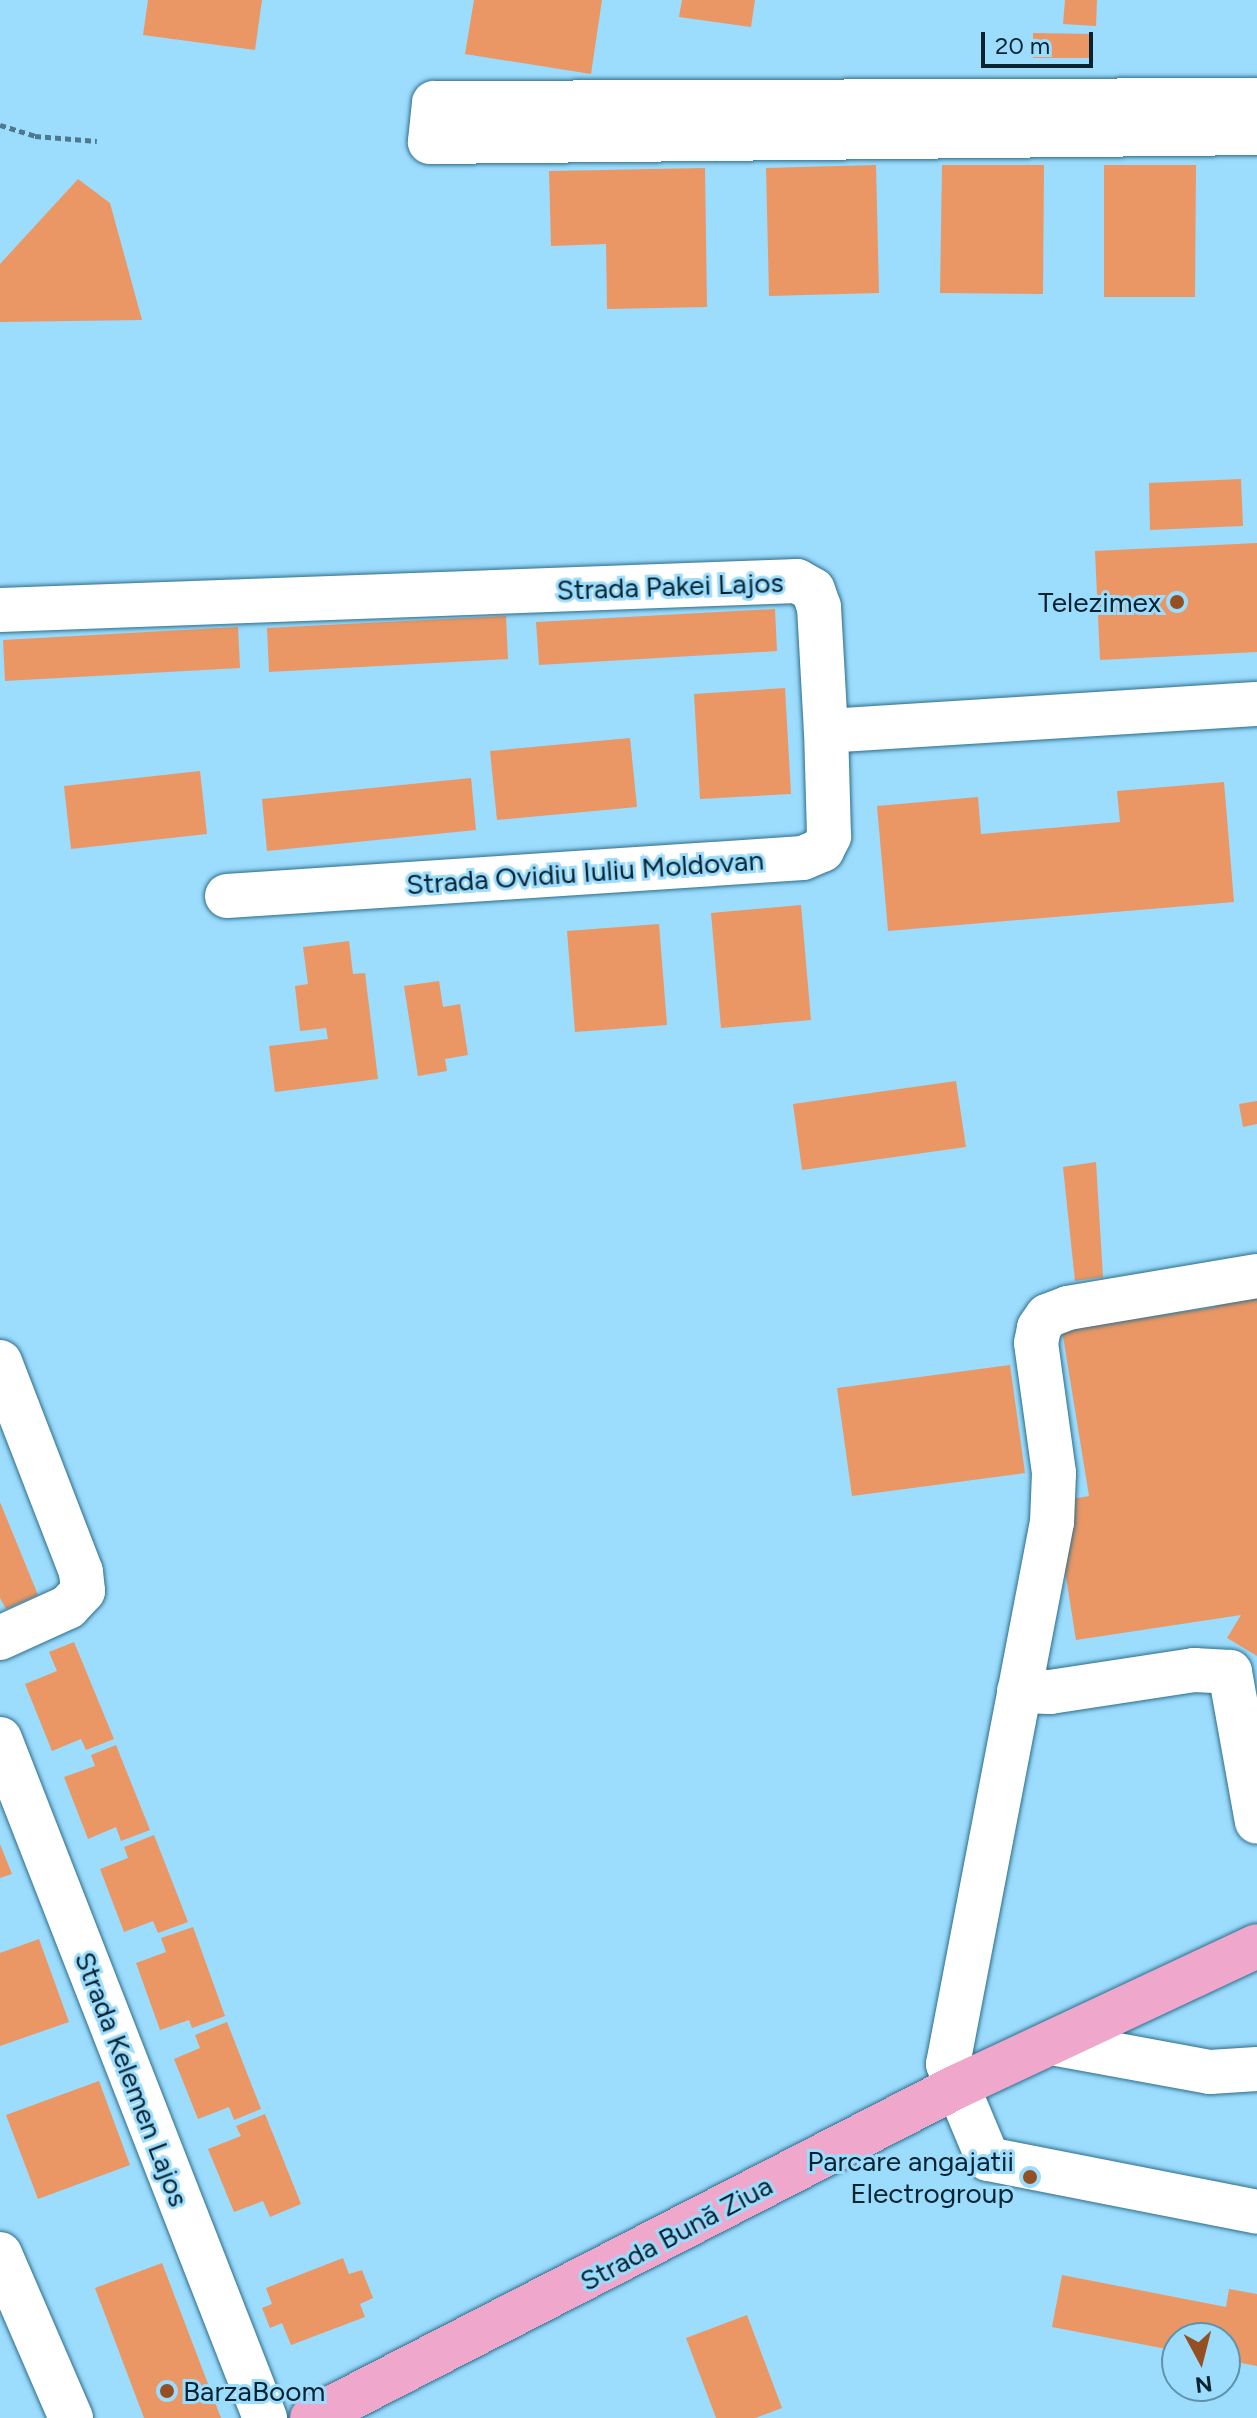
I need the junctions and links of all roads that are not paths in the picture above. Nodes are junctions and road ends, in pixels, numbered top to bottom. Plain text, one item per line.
1 (1257, 100) edge
2 (1257, 133) edge
3 (0, 610) edge
4 (1257, 704) edge
5 (826, 731) junction
6 (227, 896) dead end
7 (1257, 1276) edge
8 (0, 1362) edge
9 (0, 1638) edge
10 (1244, 1679) edge
11 (1019, 1691) junction
12 (0, 1739) edge
13 (1257, 1822) edge
14 (1257, 1946) edge
15 (1052, 2043) junction
16 (1257, 2069) edge
17 (956, 2087) junction
18 (1257, 2212) edge
19 (0, 2254) edge
20 (71, 2418) edge
21 (265, 2418) edge
22 (312, 2418) edge

1 - 2 lane
3 - 5 lane, Strada Pakei Lajos
4 - 5 lane
5 - 6 lane, Strada Ovidiu Iuliu Moldovan
7 - 11 lane
8 - 9 lane
10 - 11 lane
10 - 13 lane
11 - 17 lane
12 - 21 lane, Strada Kelemen Lajos
14 - 15 main road, Strada Bună Ziua
15 - 16 lane
15 - 17 main road, Strada Bună Ziua
17 - 18 lane
17 - 22 main road, Strada Bună Ziua
19 - 20 lane

